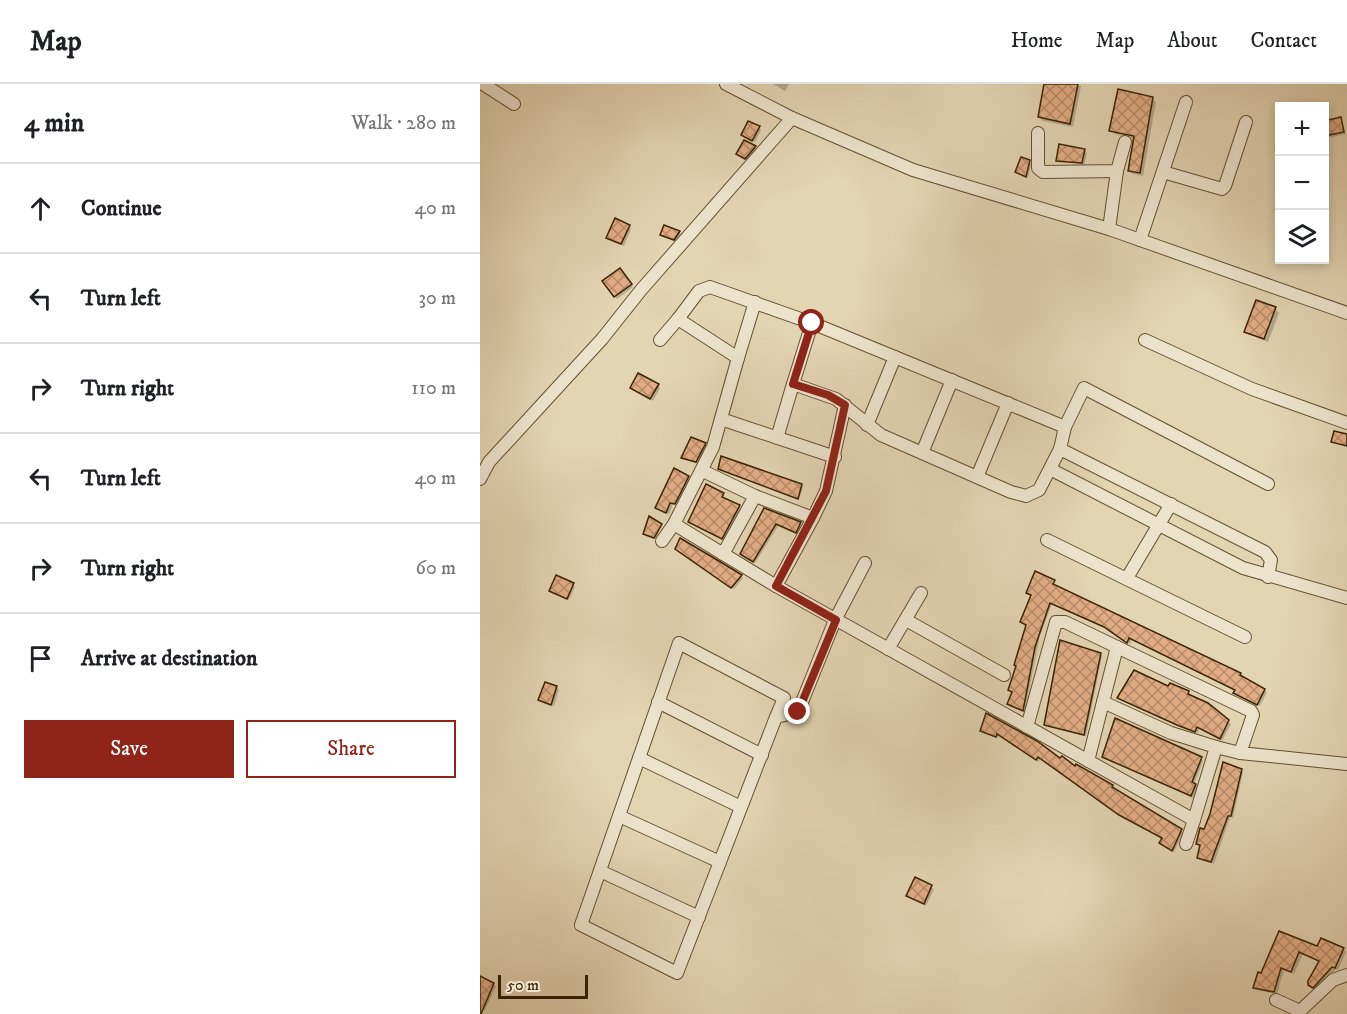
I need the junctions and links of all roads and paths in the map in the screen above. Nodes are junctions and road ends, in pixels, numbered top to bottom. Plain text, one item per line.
1 (483, 84) edge
2 (726, 84) edge
3 (745, 89) edge
4 (1185, 102) dead end
5 (514, 104) dead end
6 (792, 118) junction
7 (1246, 122) dead end
8 (1038, 133) dead end
9 (1125, 142) dead end
10 (1117, 171) junction
11 (1163, 172) junction
12 (1109, 229) junction
13 (1140, 240) junction
14 (755, 302) junction
15 (1347, 313) edge
16 (678, 319) junction
17 (812, 323) junction
18 (660, 340) dead end
19 (1145, 340) dead end
20 (895, 357) junction
21 (738, 358) junction
22 (952, 380) junction
23 (793, 384) junction
24 (1008, 403) junction
25 (845, 405) junction
26 (721, 418) junction
27 (1347, 423) edge
28 (867, 425) junction
29 (1065, 427) junction
30 (777, 438) junction
31 (1060, 449) junction
32 (922, 453) junction
33 (835, 457) junction
34 (1050, 469) junction
35 (703, 471) junction
36 (481, 476) edge
37 (977, 477) junction
38 (1268, 484) dead end
39 (755, 496) junction
40 (1171, 504) junction
41 (813, 518) junction
42 (674, 524) junction
43 (1158, 525) junction
44 (1047, 540) dead end
45 (662, 541) dead end
46 (723, 554) junction
47 (866, 563) dead end
48 (1268, 577) junction
49 (1127, 578) junction
50 (776, 586) junction
51 (921, 593) dead end
52 (1347, 598) edge
53 (836, 620) junction
54 (906, 620) junction
55 (1245, 637) dead end
56 (1117, 647) junction
57 (888, 649) junction
58 (1004, 675) dead end
59 (658, 702) junction
60 (1103, 702) junction
61 (776, 717) junction
62 (1028, 727) junction
63 (1216, 747) junction
64 (1240, 753) junction
65 (762, 755) junction
66 (639, 758) junction
67 (1088, 761) junction
68 (1347, 764) edge
69 (741, 807) junction
70 (619, 816) junction
71 (1194, 820) junction
72 (1186, 844) dead end
73 (720, 862) junction
74 (600, 871) junction
75 (699, 917) junction
76 (1347, 975) edge
77 (1276, 1000) dead end

1 - 5 street
2 - 3 street
3 - 6 street
4 - 11 street
6 - 12 street
6 - 36 street
7 - 11 street
8 - 10 street
9 - 10 street
10 - 12 street
11 - 13 street
12 - 13 street
13 - 15 street
14 - 16 street
14 - 17 street
14 - 21 street
16 - 18 street
16 - 21 street
17 - 20 street
17 - 23 street
19 - 27 street
20 - 22 street
20 - 28 street
21 - 26 street
22 - 24 street
22 - 32 street
23 - 25 street
23 - 30 street
24 - 29 street
24 - 37 street
25 - 28 street
25 - 33 street
26 - 30 street
26 - 35 street
28 - 32 street
29 - 31 street
29 - 38 street
30 - 33 street
31 - 34 street
31 - 40 street
32 - 37 street
33 - 41 street
34 - 37 street
34 - 43 street
35 - 39 street
35 - 42 street
39 - 41 street
39 - 46 street
40 - 43 street
40 - 48 street
41 - 50 street
42 - 45 street
42 - 46 street
43 - 48 street
43 - 49 street
44 - 49 street
46 - 50 street
47 - 53 street
48 - 52 street
49 - 55 street
50 - 53 street
51 - 54 street
53 - 57 street
53 - 61 street
54 - 57 street
54 - 58 street
56 - 60 street
56 - 62 street
56 - 64 street
57 - 62 street
59 - 61 street
59 - 65 street
59 - 66 street
60 - 63 street
60 - 67 street
61 - 65 street
62 - 67 street
63 - 64 street
63 - 71 street
64 - 68 street
65 - 69 street
66 - 69 street
66 - 70 street
67 - 71 street
69 - 73 street
70 - 73 street
70 - 74 street
71 - 72 street
73 - 75 street
74 - 75 street
74 - 75 street
76 - 77 street

